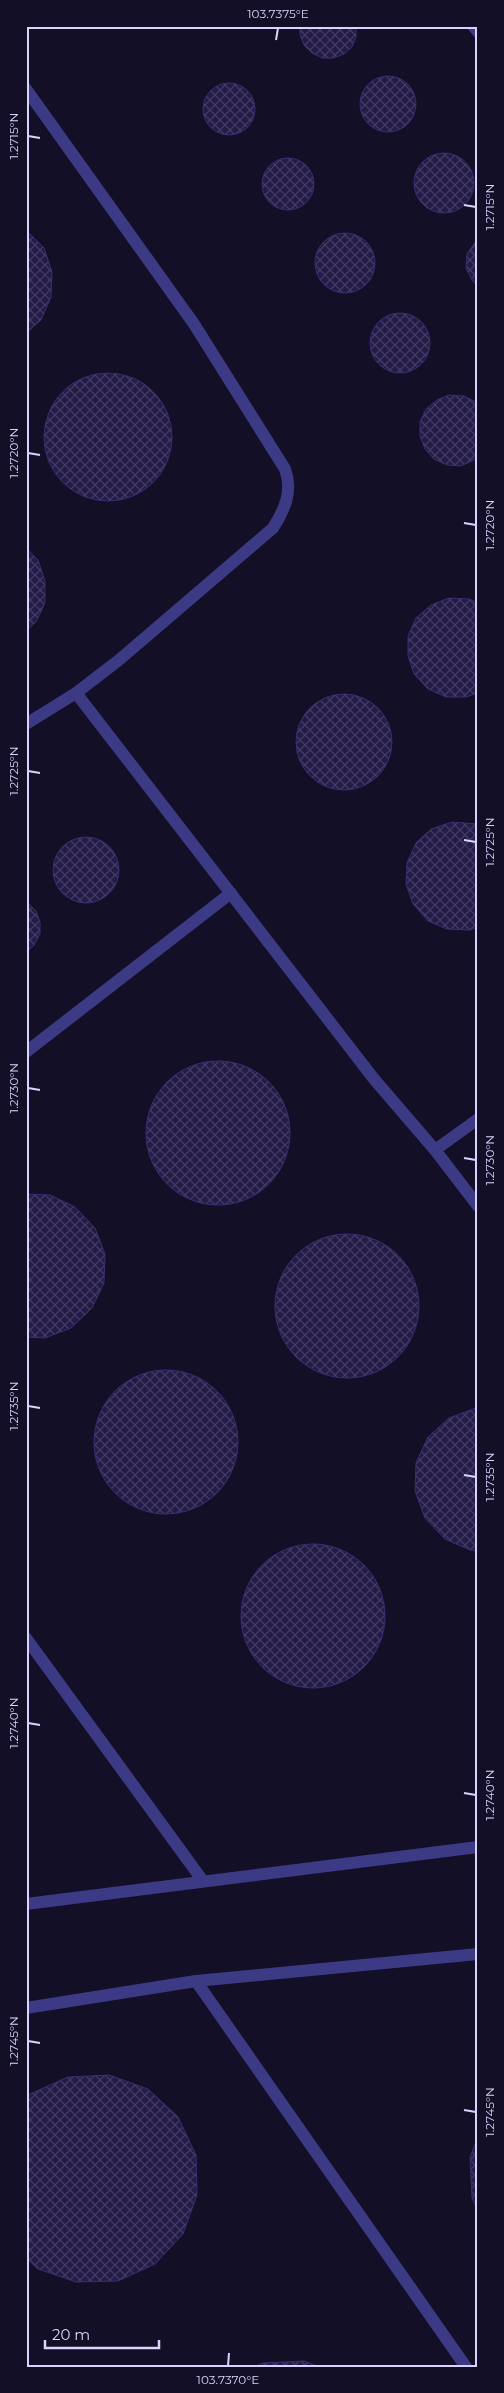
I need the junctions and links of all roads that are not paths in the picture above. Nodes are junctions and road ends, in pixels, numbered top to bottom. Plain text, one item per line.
1 (473, 26) edge
2 (478, 32) edge
3 (26, 89) edge
4 (76, 693) junction
5 (26, 724) edge
6 (231, 893) junction
7 (26, 1052) edge
8 (478, 1119) edge
9 (435, 1150) junction
10 (478, 1206) edge
11 (26, 1638) edge
12 (478, 1847) edge
13 (203, 1882) junction
14 (26, 1904) edge
15 (478, 1954) edge
16 (196, 1981) junction
17 (26, 2008) edge
18 (466, 2367) edge

1 - 2 lane
3 - 4 lane
4 - 5 lane
4 - 6 lane
6 - 7 lane
6 - 9 lane
8 - 9 lane
9 - 10 lane
11 - 13 lane
12 - 13 lane
13 - 14 lane
15 - 16 lane
16 - 17 lane
16 - 18 lane

